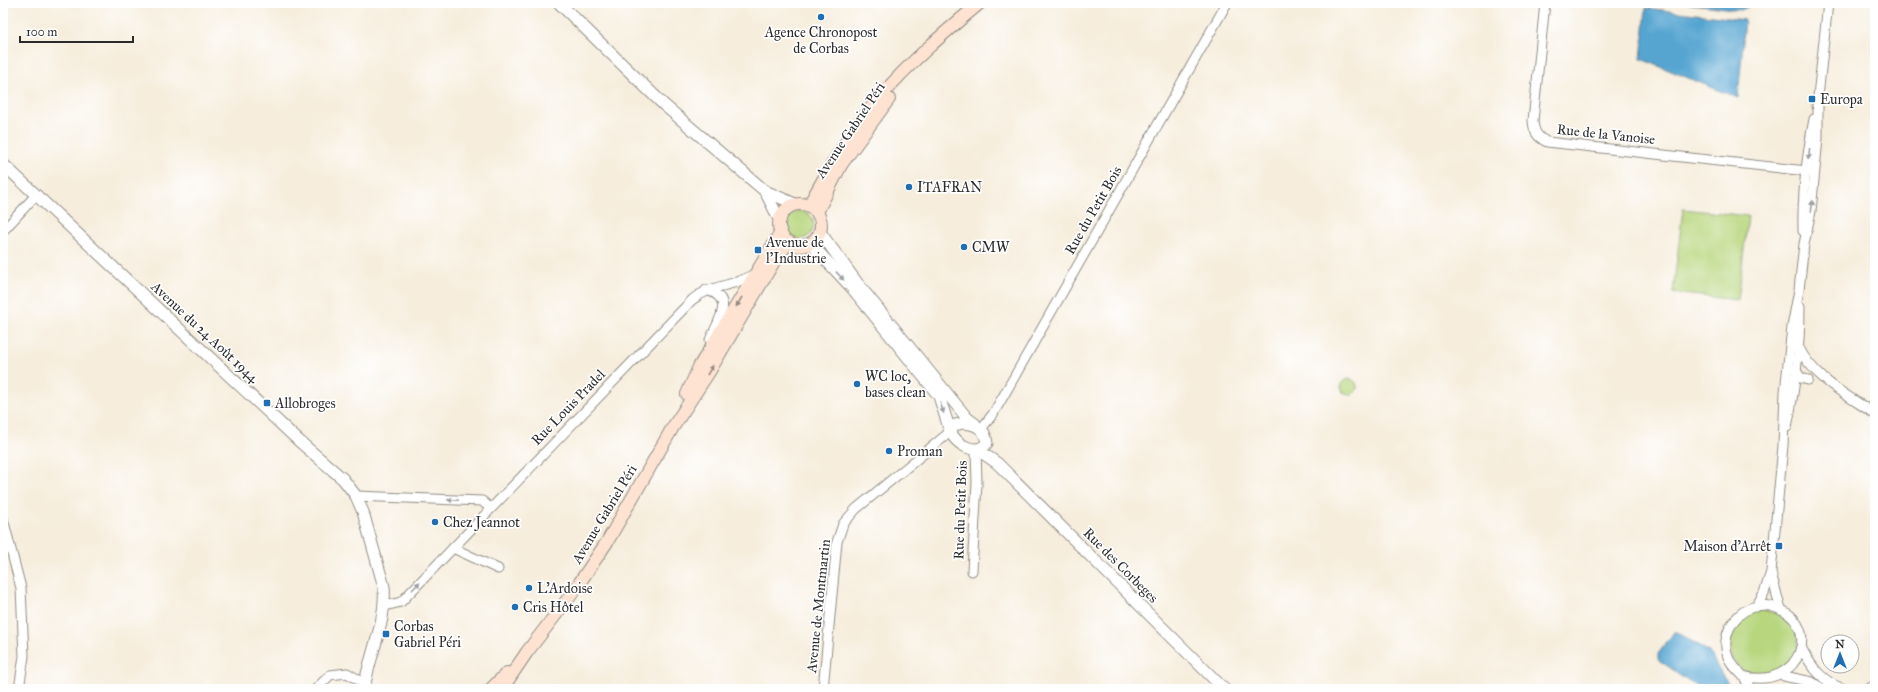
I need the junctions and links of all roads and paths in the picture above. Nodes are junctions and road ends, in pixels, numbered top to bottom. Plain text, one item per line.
1 (559, 3) edge
2 (980, 3) edge
3 (1227, 3) edge
4 (1545, 3) edge
5 (1828, 3) edge
6 (1818, 101) junction
7 (3, 164) edge
8 (1807, 171) junction
9 (765, 191) junction
10 (36, 195) junction
11 (795, 204) junction
12 (813, 208) junction
13 (780, 227) junction
14 (3, 231) edge
15 (820, 232) junction
16 (789, 242) junction
17 (810, 244) junction
18 (1804, 244) junction
19 (757, 272) junction
20 (706, 290) junction
21 (1799, 290) junction
22 (1792, 327) junction
23 (1798, 346) junction
24 (699, 367) junction
25 (1812, 368) junction
26 (1795, 371) junction
27 (1808, 380) junction
28 (1828, 382) junction
29 (1793, 387) junction
30 (1785, 392) junction
31 (1875, 414) edge
32 (978, 426) junction
33 (673, 427) junction
34 (950, 431) junction
35 (987, 443) junction
36 (1783, 446) junction
37 (977, 450) junction
38 (997, 463) junction
39 (356, 496) junction
40 (490, 508) junction
41 (3, 519) edge
42 (454, 548) junction
43 (498, 569) dead end
44 (972, 571) dead end
45 (1771, 572) junction
46 (385, 606) junction
47 (1756, 606) junction
48 (1781, 610) junction
49 (1802, 649) junction
50 (527, 652) junction
51 (1744, 676) junction
52 (1779, 680) junction
53 (364, 686) edge
54 (1875, 686) edge
55 (20, 689) edge
56 (316, 689) edge
57 (491, 689) edge
58 (502, 689) edge
59 (823, 689) edge
60 (1224, 689) edge
61 (1750, 689) edge
62 (1823, 689) edge
63 (1844, 689) edge
64 (1867, 689) edge

1 - 9 street
2 - 12 main road, Avenue Gabriel Péri
3 - 32 street, Rue du Petit Bois
4 - 8 street, Rue de la Vanoise
5 - 6 street
6 -> 8 street
18 -> 6 street
7 - 10 street, Avenue du 24 Août 1944
8 - 18 street
9 - 11 street
9 - 13 street
10 - 14 street
10 - 39 street, Avenue du 24 Août 1944
11 - 12 main road
11 - 13 main road
12 - 15 main road
13 - 16 main road
13 - 19 main road, Avenue Gabriel Péri
15 - 17 main road
15 - 32 street
16 - 17 main road
33 -> 16 main road, Avenue Gabriel Péri
17 -> 34 street
18 - 21 street
19 - 20 street, Rue Louis Pradel
19 -> 24 main road, Avenue Gabriel Péri
20 - 24 street
20 - 40 street, Rue Louis Pradel
21 - 22 street
21 - 23 street
22 - 26 street
22 - 30 street
23 - 25 street
23 - 26 street
24 - 33 main road, Avenue Gabriel Péri
25 - 26 street
25 - 28 street
26 - 27 street
26 - 29 street
26 - 30 street
27 - 28 street
27 - 29 street
28 - 31 street
29 - 36 street
30 - 36 street
32 - 34 street
32 - 35 street, Rue des Corbeges
33 - 50 main road, Avenue Gabriel Péri
34 - 37 street, Rue des Corbeges
34 - 59 street, Avenue de Montmartin
35 - 37 street
35 - 38 street, Rue des Corbeges
36 - 45 street
37 - 38 street, Rue des Corbeges
37 - 44 street, Rue du Petit Bois
38 - 60 street, Rue des Corbeges
40 -> 39 street
39 - 46 street, Avenue du 24 Août 1944
40 - 42 street, Rue Louis Pradel
41 - 55 street
42 - 43 street
46 -> 42 street, Rue Louis Pradel
45 - 47 street
45 - 48 street
46 - 53 street, Avenue du 24 Août 1944
47 - 48 street
47 - 51 street
48 - 49 street
49 - 52 street
49 - 63 street
50 - 57 main road, Avenue Gabriel Péri
50 - 58 main road, Avenue Gabriel Péri
51 - 52 street
51 - 61 street
52 - 62 street
53 - 56 street
54 - 64 street

